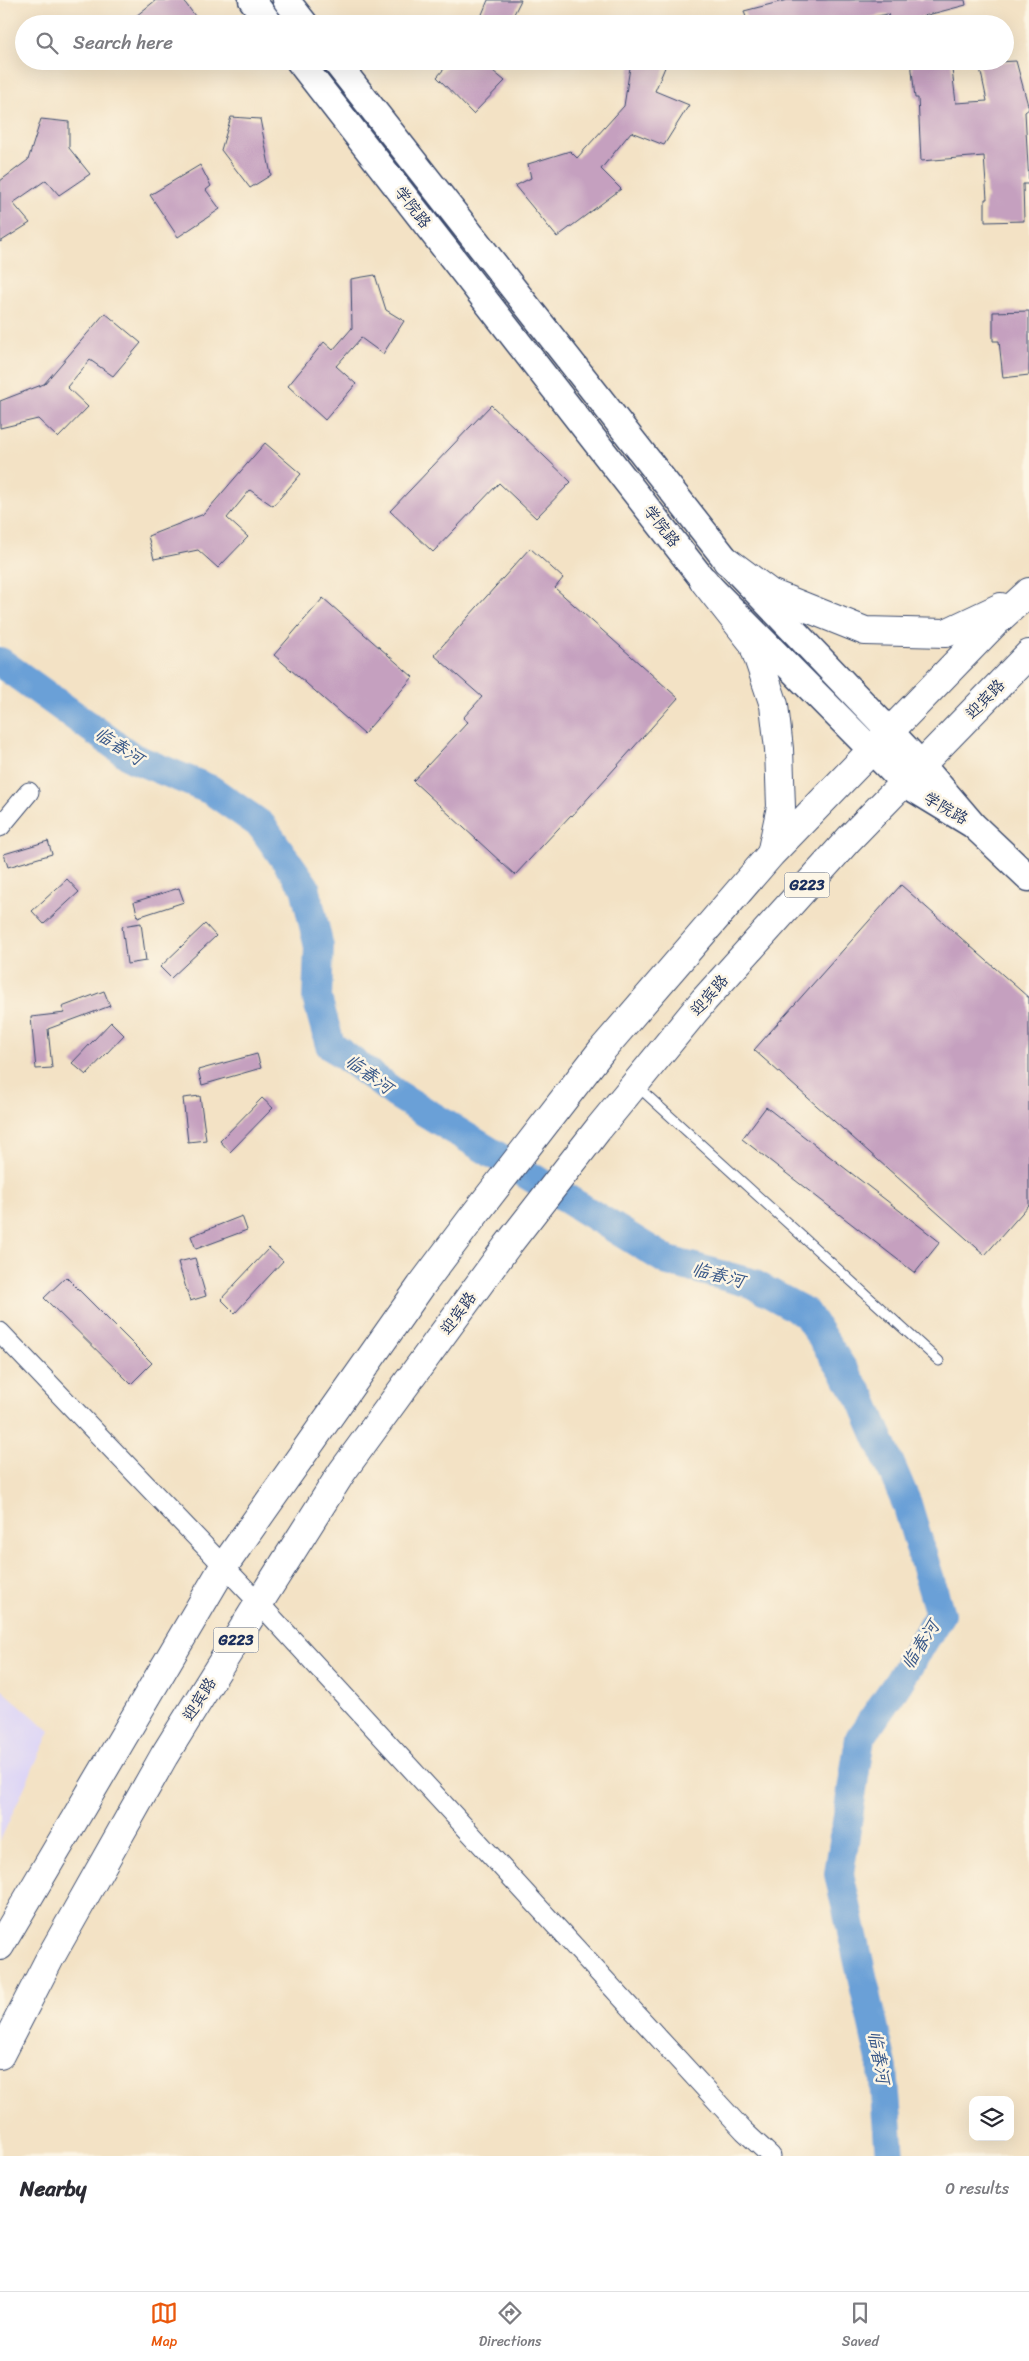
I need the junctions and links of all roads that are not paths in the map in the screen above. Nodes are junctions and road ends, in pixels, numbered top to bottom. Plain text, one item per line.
1 (252, 0) edge
2 (286, 0) edge
3 (263, 15) edge
4 (298, 15) edge
5 (306, 70) edge
6 (342, 70) edge
7 (727, 561) junction
8 (704, 581) junction
9 (1028, 593) edge
10 (1029, 654) edge
11 (880, 741) junction
12 (913, 774) junction
13 (29, 792) dead end
14 (0, 827) edge
15 (771, 854) junction
16 (1029, 878) edge
17 (635, 1084) junction
18 (0, 1332) edge
19 (938, 1362) dead end
20 (224, 1566) junction
21 (258, 1602) junction
22 (0, 1946) edge
23 (0, 2055) edge
24 (771, 2156) edge

1 - 3 main road
2 - 4 main road
5 - 8 main road, 学院路
6 - 7 main road, 学院路
7 - 9 highway
7 - 11 main road, 学院路
8 - 11 main road, 学院路
8 - 15 highway
9 - 11 highway, G223
10 - 12 highway, 迎宾路 / G223
11 - 12 main road, 学院路
11 - 15 highway, G223
12 - 16 main road, 学院路
12 - 17 highway, 迎宾路 / G223
13 - 14 street
15 - 20 highway, G223
17 - 19 lane
17 - 21 highway, 迎宾路 / G223
18 - 20 street
20 - 21 street
20 - 22 highway, G223
21 - 23 highway, 迎宾路 / G223
21 - 24 street

